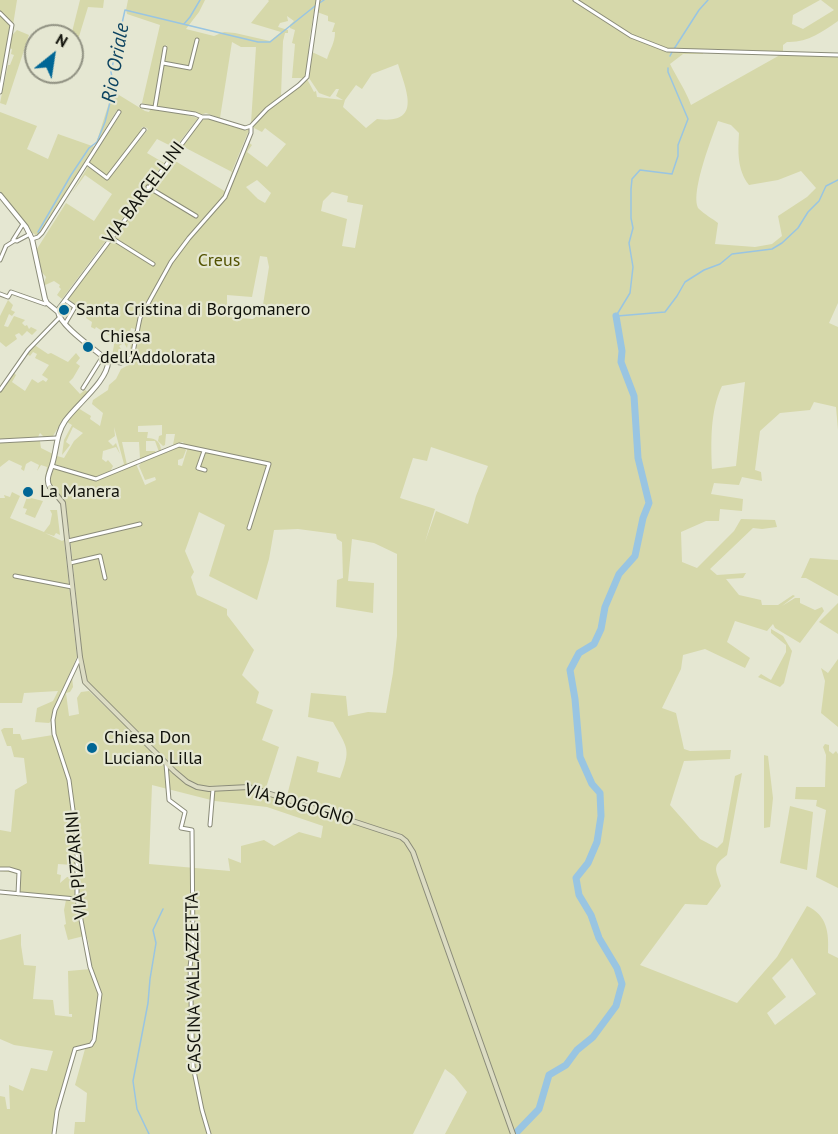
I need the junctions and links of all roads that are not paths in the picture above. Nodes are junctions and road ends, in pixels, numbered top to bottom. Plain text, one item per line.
1 (318, 0) edge
2 (575, 0) edge
3 (0, 13) edge
4 (197, 40) dead end
5 (165, 48) dead end
6 (838, 55) edge
7 (163, 63) junction
8 (0, 92) edge
9 (142, 106) dead end
10 (155, 107) junction
11 (119, 112) dead end
12 (202, 117) junction
13 (251, 126) junction
14 (144, 130) dead end
15 (87, 163) junction
16 (148, 187) junction
17 (0, 195) edge
18 (196, 216) dead end
19 (23, 224) junction
20 (31, 236) junction
21 (111, 237) junction
22 (14, 241) junction
23 (0, 260) edge
24 (153, 264) dead end
25 (0, 294) edge
26 (65, 300) junction
27 (47, 303) junction
28 (59, 315) junction
29 (65, 324) junction
30 (104, 356) junction
31 (108, 361) junction
32 (83, 388) dead end
33 (0, 390) edge
34 (57, 438) junction
35 (0, 441) edge
36 (204, 450) junction
37 (52, 466) junction
38 (205, 470) dead end
39 (50, 487) joint
40 (140, 524) dead end
41 (249, 528) dead end
42 (68, 541) junction
43 (70, 563) junction
44 (15, 576) dead end
45 (105, 578) dead end
46 (73, 587) junction
47 (80, 657) junction
48 (165, 762) junction
49 (213, 789) junction
50 (210, 825) dead end
51 (0, 869) edge
52 (0, 892) edge
53 (18, 894) junction
54 (77, 899) junction
55 (54, 1134) edge
56 (209, 1134) edge
57 (513, 1134) edge

1 - 13 street
2 - 6 street
3 - 8 street
4 - 7 street
5 - 7 street
7 - 10 street
9 - 10 street
10 - 12 street
11 - 15 street
12 - 13 street
12 - 16 street, VIA BARCELLINI
13 - 31 street
14 - 15 street
15 - 20 street
16 - 18 street
16 - 21 street, VIA BARCELLINI
17 - 19 street
19 - 20 street
19 - 22 street
20 - 22 street
20 - 27 street
21 - 24 street
21 - 26 street, VIA BARCELLINI
22 - 23 street
25 - 27 street
26 - 28 street, VIA BARCELLINI
26 - 29 street
27 - 28 street
28 - 29 street
28 - 33 street, VIA BARCELLINI
29 - 30 street
30 - 31 street
30 - 32 street
31 - 34 street
34 - 35 street
34 - 37 street
36 - 37 street
36 - 38 street
36 - 41 street
37 - 39 street
39 - 42 main road, VIA BOGOGNO
40 - 42 street
42 - 43 main road, VIA BOGOGNO
43 - 45 street
43 - 46 main road, VIA BOGOGNO
44 - 46 street
46 - 47 main road, VIA BOGOGNO
47 - 48 main road, VIA BOGOGNO
47 - 54 street, VIA PIZZARINI
48 - 49 main road, VIA BOGOGNO
48 - 56 street, CASCINA VALLAZZETTA
49 - 50 street
49 - 57 main road, VIA BOGOGNO
51 - 53 street
52 - 53 street
53 - 54 street
54 - 55 street, VIA PIZZARINI

